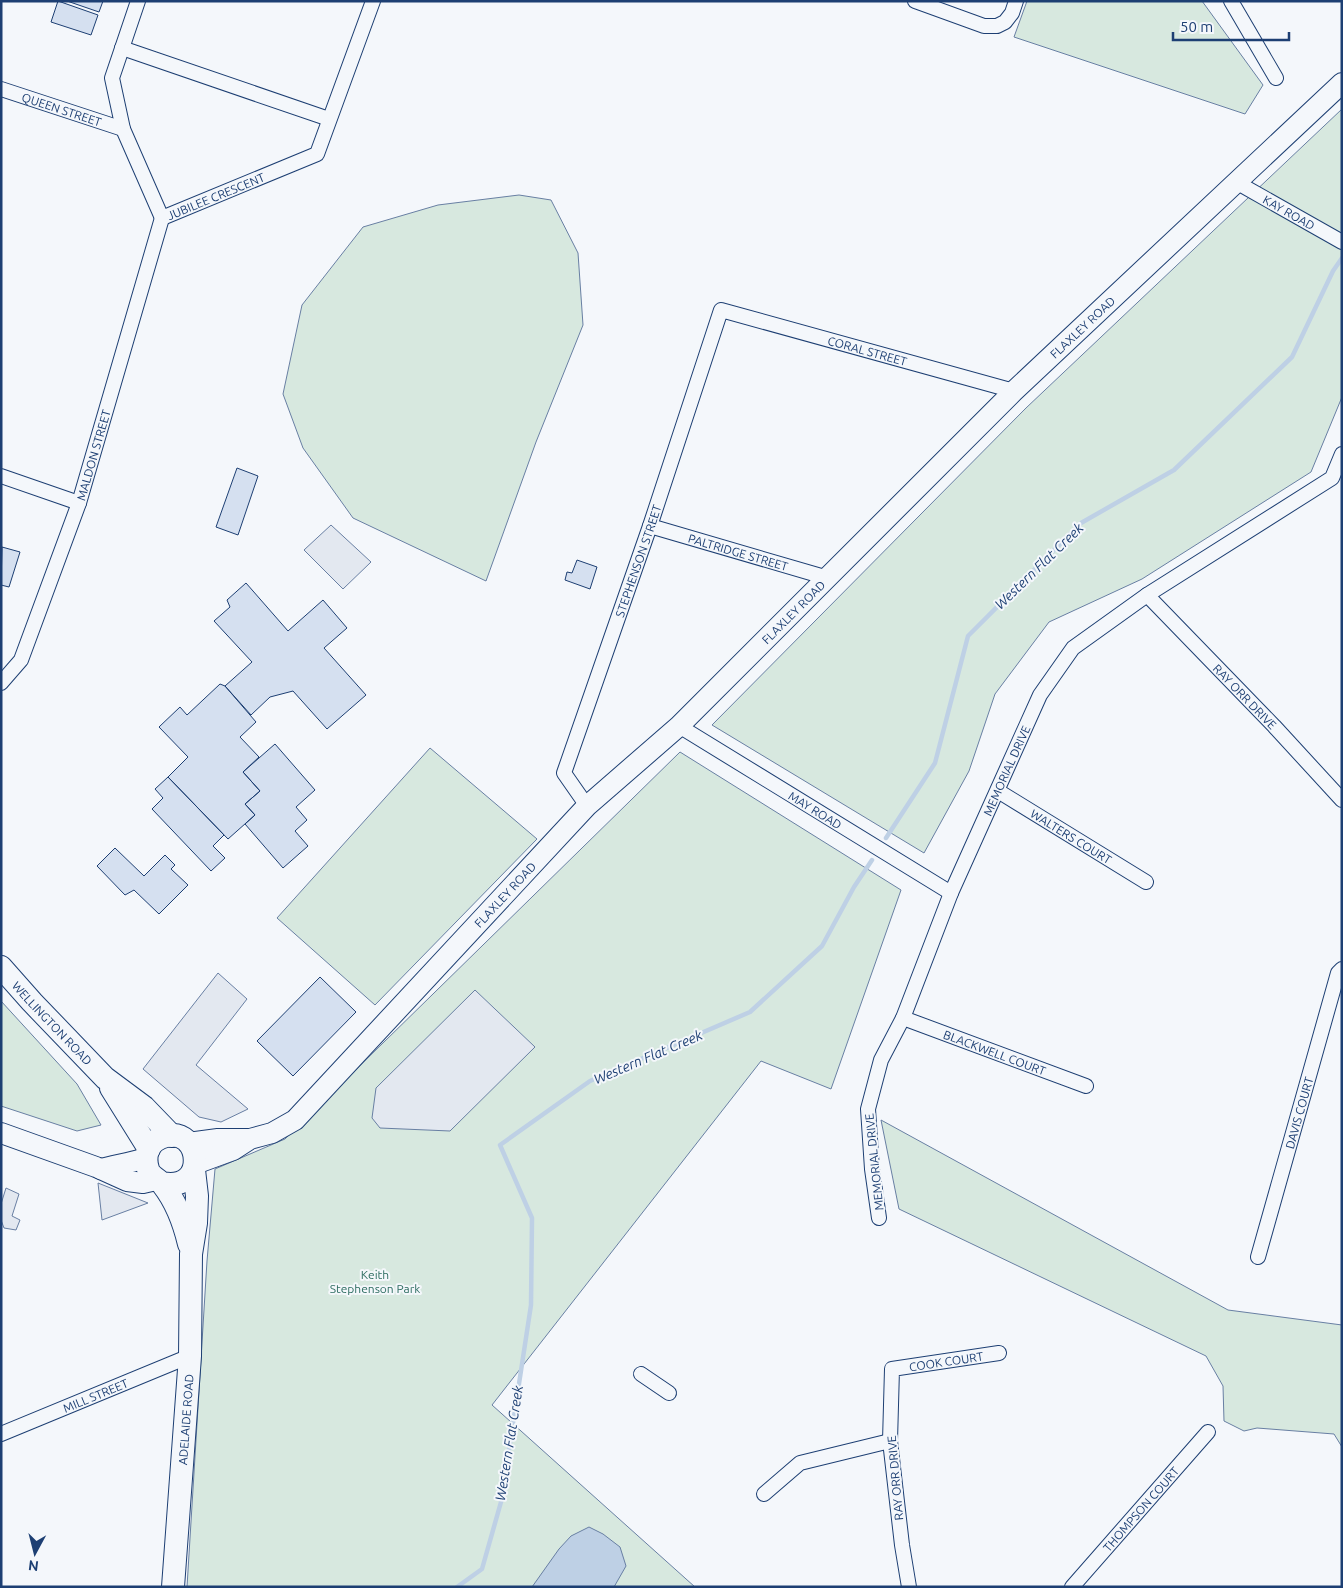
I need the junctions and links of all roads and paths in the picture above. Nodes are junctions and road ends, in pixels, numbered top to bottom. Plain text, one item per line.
1 (138, 1) edge
2 (373, 1) edge
3 (915, 1) edge
4 (1016, 1) edge
5 (1231, 1) edge
6 (122, 48) junction
7 (1276, 78) dead end
8 (1342, 84) edge
9 (1, 88) edge
10 (330, 119) junction
11 (123, 129) junction
12 (1236, 182) junction
13 (162, 218) junction
14 (1342, 242) edge
15 (721, 310) joint
16 (1014, 391) junction
17 (1342, 454) edge
18 (1, 476) edge
19 (1337, 483) edge
20 (80, 503) junction
21 (650, 526) junction
22 (828, 578) junction
23 (1147, 596) junction
24 (1, 683) edge
25 (679, 726) junction
26 (998, 790) junction
27 (1342, 800) edge
28 (587, 806) junction
29 (1146, 882) dead end
30 (951, 894) junction
31 (1, 966) edge
32 (1342, 969) edge
33 (903, 1018) junction
34 (105, 1078) junction
35 (1086, 1086) dead end
36 (1, 1133) edge
37 (180, 1139) junction
38 (250, 1139) junction
39 (147, 1154) junction
40 (195, 1167) junction
41 (101, 1170) junction
42 (159, 1182) junction
43 (879, 1218) dead end
44 (191, 1254) junction
45 (1258, 1257) dead end
46 (999, 1353) dead end
47 (190, 1356) junction
48 (892, 1368) joint
49 (641, 1374) dead end
50 (670, 1393) dead end
51 (1208, 1432) dead end
52 (1, 1434) edge
53 (890, 1441) junction
54 (764, 1494) dead end
55 (174, 1587) edge
56 (909, 1587) edge
57 (1072, 1587) edge

1 - 6 street, JUBILEE CRESCENT
2 - 10 street, JUBILEE CRESCENT
3 - 4 street
5 - 7 street
6 - 10 street
6 - 11 street, JUBILEE CRESCENT
8 - 12 main road, FLAXLEY ROAD
9 - 11 street, QUEEN STREET
10 - 13 street, JUBILEE CRESCENT
11 - 13 street, JUBILEE CRESCENT
12 - 14 street, KAY ROAD
12 - 16 main road, FLAXLEY ROAD
13 - 20 street, MALDON STREET
15 - 16 street, CORAL STREET
15 - 21 street, STEPHENSON STREET
16 - 22 main road, FLAXLEY ROAD
17 - 19 street, MEMORIAL DRIVE
18 - 20 street
19 - 23 street, MEMORIAL DRIVE
20 - 24 street, MALDON STREET
21 - 22 street, PALTRIDGE STREET
21 - 28 street, STEPHENSON STREET
22 - 25 main road, FLAXLEY ROAD
23 - 26 street, MEMORIAL DRIVE
23 - 27 street, RAY ORR DRIVE
25 - 28 main road, FLAXLEY ROAD
25 - 30 street, MAY ROAD
26 - 29 street, WALTERS COURT
26 - 30 street, MEMORIAL DRIVE
28 - 38 main road, FLAXLEY ROAD
30 - 33 street, MEMORIAL DRIVE
31 - 34 main road, WELLINGTON ROAD
32 - 45 street, DAVIS COURT
33 - 35 street, BLACKWELL COURT
33 - 43 street, MEMORIAL DRIVE
34 - 37 main road, WELLINGTON ROAD
34 - 39 main road, WELLINGTON ROAD
36 - 41 main road
37 - 38 main road, FLAXLEY ROAD
37 - 39 main road
37 - 40 main road
38 - 40 main road, FLAXLEY ROAD
39 - 41 main road
39 - 42 main road
40 - 42 main road
40 - 44 main road, ADELAIDE ROAD
41 - 42 main road
42 - 44 main road, ADELAIDE ROAD
44 - 47 main road, ADELAIDE ROAD
46 - 48 street, COOK COURT
47 - 52 street, MILL STREET
47 - 55 main road, ADELAIDE ROAD
48 - 53 street, RAY ORR DRIVE
49 - 50 street
51 - 57 street, THOMPSON COURT
53 - 54 street
53 - 56 street, RAY ORR DRIVE

